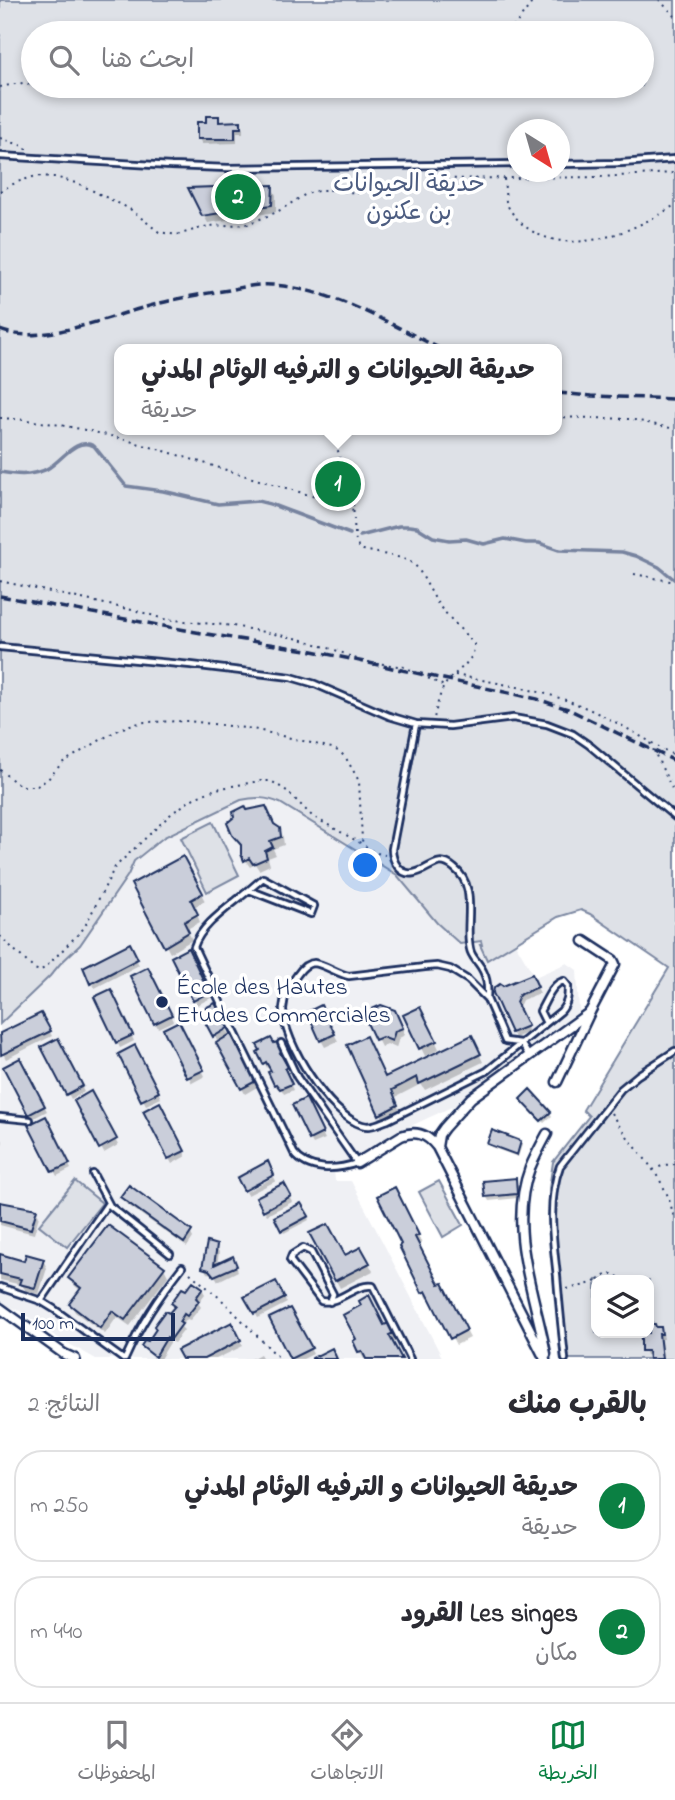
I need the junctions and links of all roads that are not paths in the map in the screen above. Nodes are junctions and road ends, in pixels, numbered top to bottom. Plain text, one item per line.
1 (0, 156) edge
2 (675, 159) edge
3 (507, 164) edge
4 (570, 164) edge
5 (0, 648) edge
6 (416, 724) junction
7 (675, 817) edge
8 (249, 890) junction
9 (584, 941) dead end
10 (487, 999) junction
11 (590, 1012) junction
12 (546, 1023) junction
13 (521, 1043) junction
14 (281, 1044) dead end
15 (675, 1051) edge
16 (529, 1056) junction
17 (557, 1082) dead end
18 (0, 1117) edge
19 (30, 1119) dead end
20 (547, 1134) dead end
21 (437, 1147) junction
22 (357, 1163) junction
23 (93, 1174) dead end
24 (108, 1203) junction
25 (170, 1254) dead end
26 (182, 1267) road end
27 (0, 1287) edge
28 (41, 1301) junction
29 (330, 1302) junction
30 (0, 1308) edge
31 (75, 1359) edge
32 (124, 1359) edge
33 (410, 1359) edge
34 (546, 1359) edge
35 (565, 1359) edge

1 - 3 lane
2 - 4 lane
5 - 6 lane
6 - 7 lane
6 - 10 lane
8 - 8 lane
8 - 22 lane
9 - 11 street
10 - 13 lane
10 - 13 lane
11 - 16 street
11 - 17 street
12 - 12 lane
12 - 13 lane
13 - 16 lane
14 - 22 lane
15 - 35 lane
16 - 21 street
18 - 19 lane
20 - 34 street
21 - 22 street
21 - 34 street
23 - 24 lane
24 - 25 lane
24 - 28 lane
26 - 32 lane
27 - 28 lane
28 - 32 lane
29 - 29 lane
29 - 33 lane
30 - 31 street

